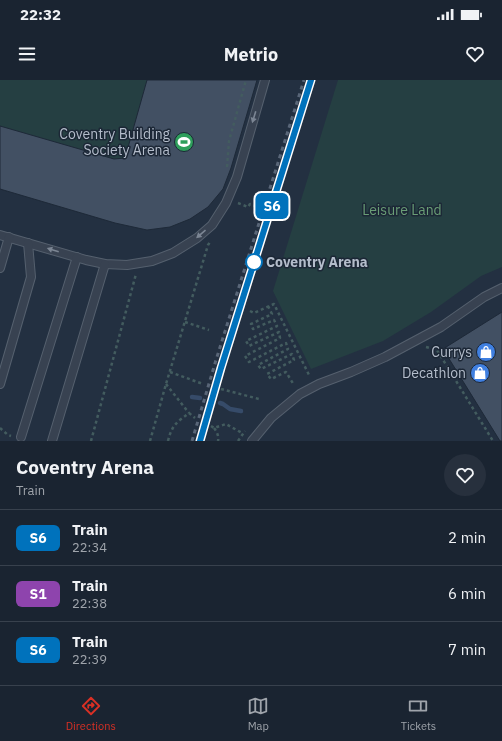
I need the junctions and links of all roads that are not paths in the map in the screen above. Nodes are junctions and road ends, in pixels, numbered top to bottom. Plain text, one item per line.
1 (266, 80) edge
2 (0, 235) edge
3 (9, 237) junction
4 (28, 243) junction
5 (77, 258) junction
6 (105, 264) junction
7 (0, 268) edge
8 (502, 288) edge
9 (0, 384) edge
10 (21, 437) dead end
11 (52, 441) edge
12 (252, 441) edge

1 -> 6 lane
2 - 3 lane
3 - 4 lane
3 - 7 lane
5 -> 4 lane
4 - 9 lane
5 - 6 lane
5 - 10 lane
6 - 11 lane
8 - 12 lane

